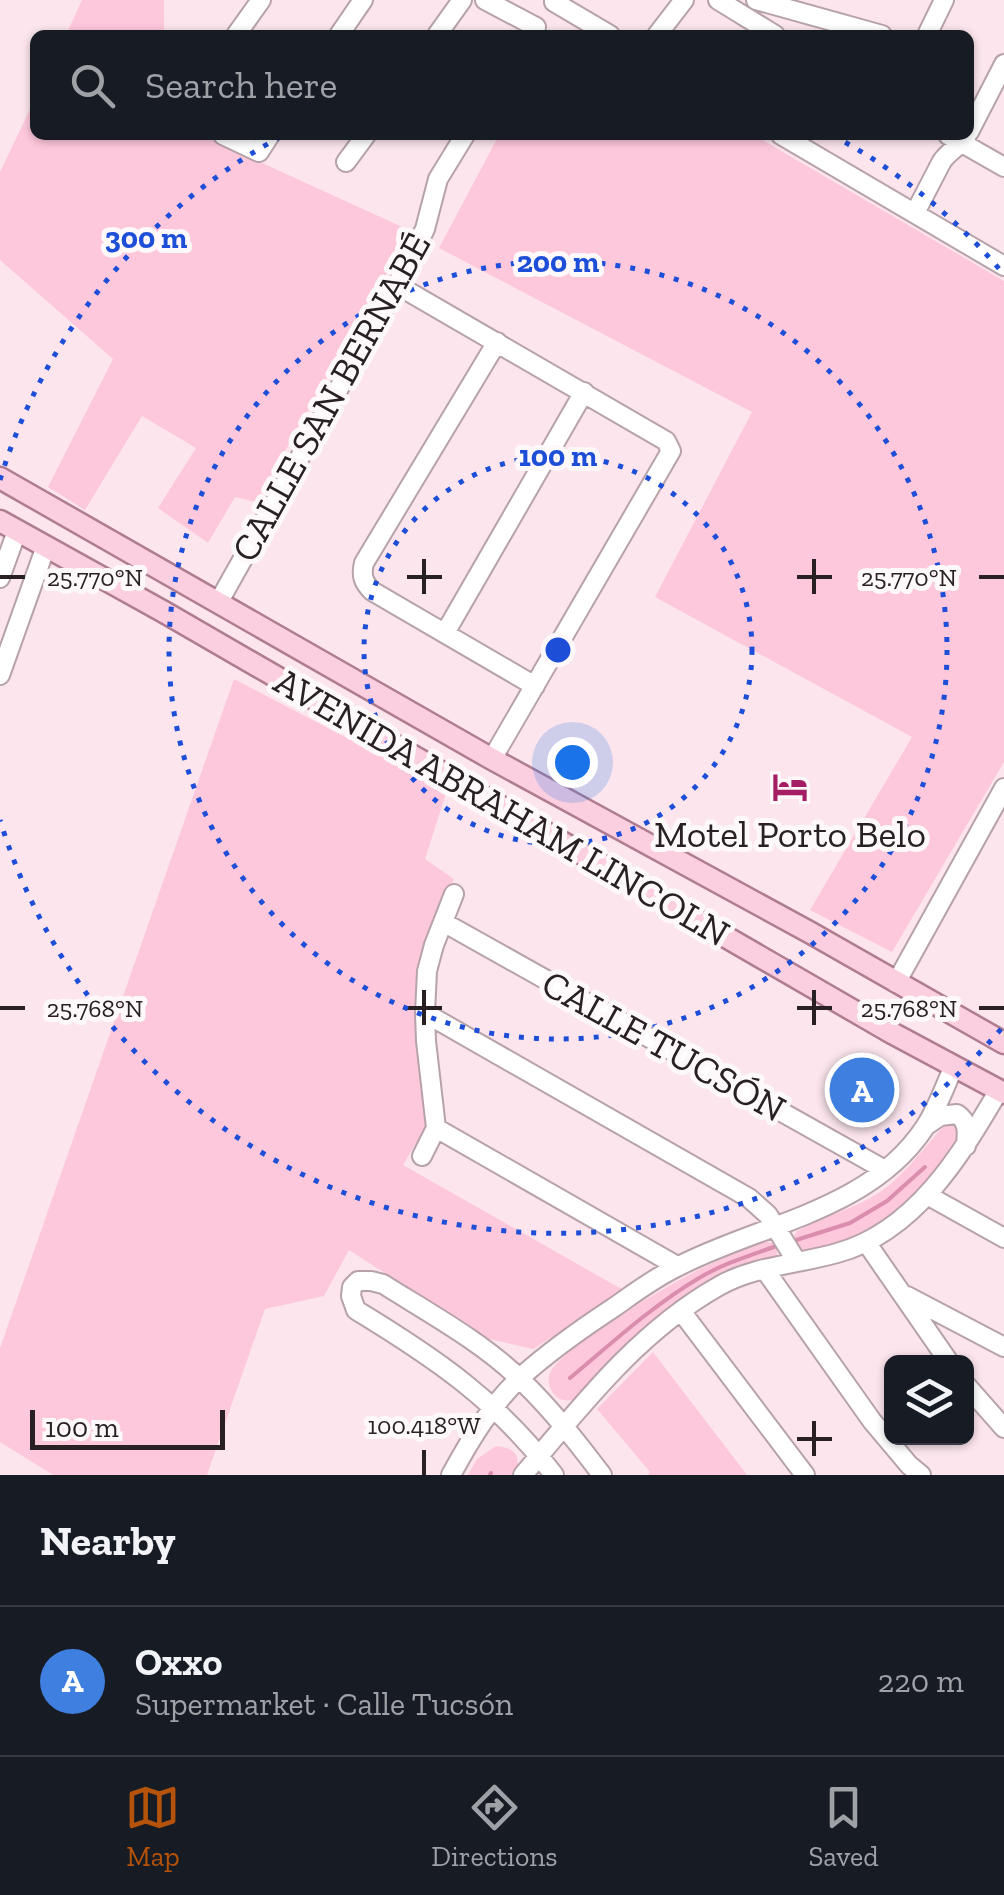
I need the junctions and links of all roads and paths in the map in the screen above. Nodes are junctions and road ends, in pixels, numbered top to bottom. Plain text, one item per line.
1 (261, 0) edge
2 (363, 0) edge
3 (462, 0) edge
4 (484, 0) edge
5 (684, 0) edge
6 (718, 0) edge
7 (756, 0) edge
8 (944, 0) edge
9 (554, 1) edge
10 (575, 6) edge
11 (240, 30) edge
12 (342, 30) edge
13 (441, 30) edge
14 (532, 30) edge
15 (535, 30) edge
16 (604, 30) edge
17 (660, 30) edge
18 (767, 30) edge
19 (864, 30) edge
20 (929, 30) edge
21 (1004, 64) edge
22 (974, 115) edge
23 (234, 140) edge
24 (267, 140) edge
25 (362, 140) edge
26 (462, 140) edge
27 (790, 140) edge
28 (959, 140) edge
29 (968, 140) edge
30 (346, 162) dead end
31 (1004, 166) edge
32 (914, 213) junction
33 (1004, 266) edge
34 (397, 285) junction
35 (496, 342) junction
36 (584, 392) junction
37 (0, 478) edge
38 (9, 526) edge
39 (95, 532) junction
40 (46, 546) junction
41 (79, 564) junction
42 (0, 578) edge
43 (218, 603) junction
44 (445, 633) junction
45 (0, 675) edge
46 (535, 686) junction
47 (492, 759) junction
48 (1004, 788) edge
49 (454, 894) dead end
50 (443, 922) junction
51 (896, 983) junction
52 (425, 1013) junction
53 (1004, 1043) edge
54 (954, 1066) junction
55 (1001, 1092) edge
56 (925, 1127) junction
57 (436, 1128) junction
58 (966, 1147) junction
59 (422, 1156) dead end
60 (885, 1170) junction
61 (928, 1195) junction
62 (775, 1225) junction
63 (1004, 1238) edge
64 (866, 1242) junction
65 (797, 1262) junction
66 (677, 1266) junction
67 (765, 1270) junction
68 (902, 1293) junction
69 (681, 1311) junction
70 (1004, 1347) edge
71 (944, 1355) edge
72 (520, 1378) junction
73 (974, 1394) edge
74 (494, 1407) junction
75 (564, 1425) junction
76 (1004, 1428) edge
77 (539, 1456) junction
78 (910, 1472) edge
79 (451, 1475) edge
80 (522, 1475) edge
81 (554, 1475) edge
82 (602, 1475) edge
83 (805, 1475) edge

1 - 11 street
2 - 12 street
3 - 13 street
4 - 14 street
5 - 17 street
6 - 18 street
7 - 19 street
8 - 20 street
9 - 10 street
9 - 15 street
10 - 16 street
21 - 22 street
23 - 24 street
25 - 30 street
26 - 34 street, CALLE SAN BERNABÉ
27 - 32 street
28 - 32 street
29 - 31 street
32 - 33 street
34 - 35 street
34 - 43 street, CALLE SAN BERNABÉ
35 - 36 street
35 - 44 street
36 - 44 street
36 - 46 street
37 - 39 main road
38 - 40 main road, AVENIDA ABRAHAM LINCOLN
38 - 42 street
39 - 41 main road
39 - 43 main road
40 - 41 main road, AVENIDA ABRAHAM LINCOLN
40 - 45 street
41 - 54 main road, AVENIDA ABRAHAM LINCOLN
43 - 47 main road
44 - 46 street
46 - 47 street
47 - 51 main road
48 - 51 street
49 - 50 street
50 - 52 street
50 - 60 street, CALLE TUCSÓN
51 - 53 main road
52 - 57 street
52 - 62 street
54 - 55 main road, AVENIDA ABRAHAM LINCOLN
54 - 56 street
55 - 58 street
56 - 58 street
56 - 60 street
57 - 59 street
57 - 66 street
58 - 61 street
60 - 62 street
61 - 63 street
61 - 64 street
62 - 65 street
62 - 66 street
64 - 65 street
64 - 68 street
65 - 67 street
66 - 72 street
67 - 69 street
67 - 78 street
68 - 70 street
68 - 71 street
69 - 75 street
69 - 83 street
72 - 74 street
72 - 74 street
72 - 75 street
73 - 76 street
74 - 77 street
74 - 79 street
75 - 77 street
75 - 82 street
77 - 80 street
77 - 81 street

